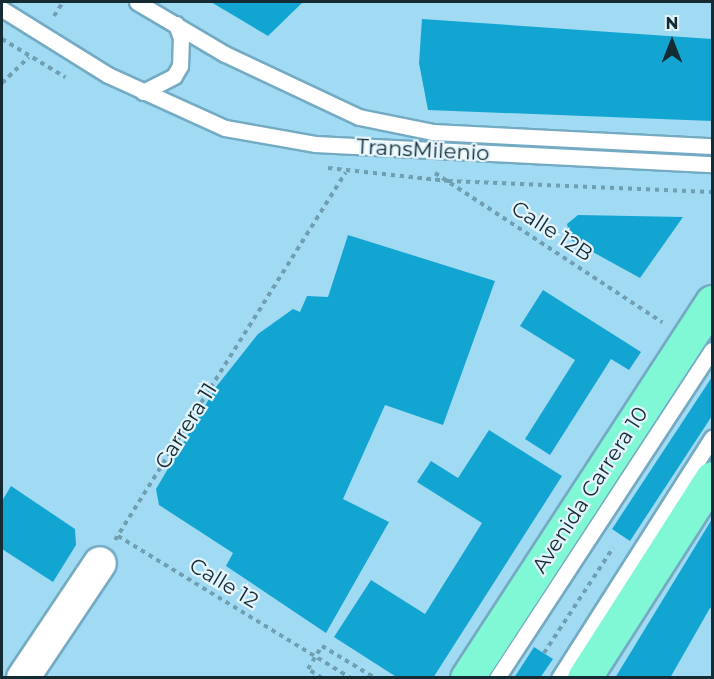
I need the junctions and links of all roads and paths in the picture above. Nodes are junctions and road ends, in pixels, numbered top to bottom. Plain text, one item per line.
1 (61, 2) edge
2 (137, 2) edge
3 (2, 9) edge
4 (54, 15) dead end
5 (176, 24) junction
6 (28, 58) dead end
7 (2, 83) edge
8 (143, 92) junction
9 (712, 146) edge
10 (399, 150) junction
11 (712, 164) edge
12 (346, 172) dead end
13 (712, 302) edge
14 (700, 345) edge
15 (712, 438) edge
16 (712, 478) edge
17 (118, 536) junction
18 (615, 545) dead end
19 (100, 563) joint
20 (544, 653) dead end
21 (316, 656) junction
22 (23, 678) edge
23 (322, 678) edge
24 (351, 678) edge
25 (375, 678) edge
26 (467, 678) edge
27 (497, 678) edge
28 (559, 678) edge
29 (584, 678) edge

1 - 4 path
2 - 5 lane, TransMilenio
3 - 8 lane, TransMilenio
5 - 8 lane
5 - 9 lane, TransMilenio
6 - 7 path
8 - 10 lane, TransMilenio
10 - 11 lane, TransMilenio
10 - 14 path, Calle 12B
12 - 17 path, Carrera 11
13 - 14 main road, Avenida Carrera 10
14 - 26 main road, Avenida Carrera 10
14 - 27 lane
15 - 28 lane
16 - 29 main road
17 - 19 path, Carrera 11
17 - 21 path, Calle 12
18 - 20 path
19 - 22 street
21 - 23 path
21 - 24 path, Calle 12
21 - 25 path

